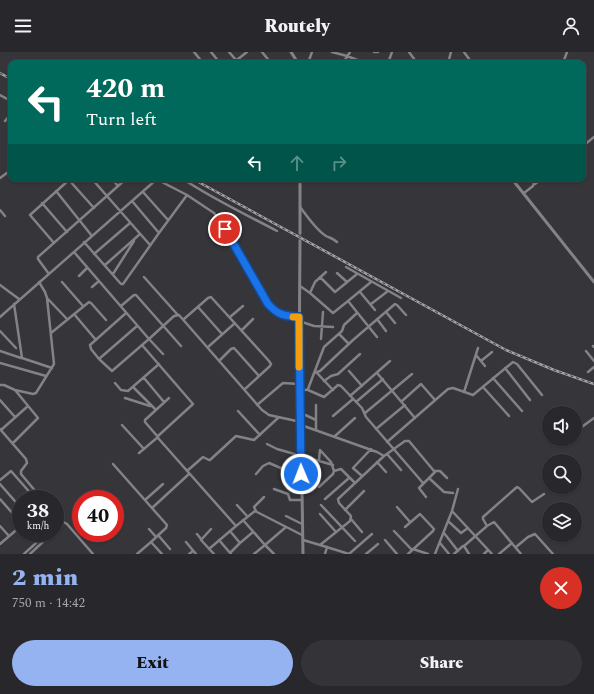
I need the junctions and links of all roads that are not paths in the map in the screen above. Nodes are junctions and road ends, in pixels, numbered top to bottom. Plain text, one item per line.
1 (194, 52) edge
2 (211, 52) edge
3 (229, 52) edge
4 (247, 52) edge
5 (262, 52) edge
6 (332, 52) edge
7 (350, 52) edge
8 (374, 52) edge
9 (378, 52) edge
10 (347, 56) junction
11 (201, 60) edge
12 (218, 60) edge
13 (236, 60) joint
14 (269, 60) edge
15 (345, 60) edge
16 (357, 60) edge
17 (8, 118) edge
18 (5, 121) dead end
19 (594, 137) edge
20 (586, 144) edge
21 (67, 182) edge
22 (72, 182) edge
23 (95, 182) edge
24 (115, 182) edge
25 (123, 182) edge
26 (154, 182) edge
27 (163, 182) edge
28 (188, 182) edge
29 (300, 182) edge
30 (515, 182) edge
31 (534, 182) edge
32 (538, 182) edge
33 (118, 186) junction
34 (533, 186) junction
35 (56, 191) junction
36 (143, 192) junction
37 (524, 193) junction
38 (187, 195) junction
39 (107, 196) junction
40 (132, 201) junction
41 (42, 203) junction
42 (94, 208) junction
43 (300, 208) junction
44 (0, 210) edge
45 (120, 212) junction
46 (5, 216) dead end
47 (80, 220) junction
48 (168, 220) junction
49 (130, 223) junction
50 (277, 231) dead end
51 (67, 232) junction
52 (159, 233) junction
53 (300, 233) tunnel mouth
54 (140, 234) junction
55 (92, 236) junction
56 (137, 237) junction
57 (300, 241) tunnel mouth
58 (84, 242) junction
59 (337, 242) dead end
60 (54, 243) junction
61 (150, 245) junction
62 (74, 252) junction
63 (94, 254) junction
64 (105, 265) junction
65 (346, 267) dead end
66 (87, 268) junction
67 (326, 272) dead end
68 (337, 273) dead end
69 (49, 274) junction
70 (113, 274) junction
71 (357, 274) junction
72 (79, 276) dead end
73 (144, 277) dead end
74 (320, 277) junction
75 (99, 281) junction
76 (39, 282) junction
77 (62, 282) dead end
78 (347, 282) junction
79 (371, 282) junction
80 (594, 282) edge
81 (0, 285) edge
82 (299, 286) junction
83 (92, 287) dead end
84 (388, 291) junction
85 (310, 292) junction
86 (360, 292) junction
87 (46, 298) junction
88 (401, 298) dead end
89 (19, 299) junction
90 (348, 301) junction
91 (14, 304) junction
92 (370, 304) junction
93 (83, 306) junction
94 (121, 306) junction
95 (243, 306) dead end
96 (198, 307) junction
97 (375, 310) dead end
98 (323, 312) dead end
99 (386, 312) junction
100 (126, 313) junction
101 (357, 313) junction
102 (74, 314) junction
103 (177, 314) junction
104 (406, 315) dead end
105 (0, 317) edge
106 (299, 317) junction
107 (230, 318) junction
108 (67, 319) junction
109 (253, 319) dead end
110 (377, 319) junction
111 (106, 320) dead end
112 (184, 320) junction
113 (299, 321) junction
114 (235, 323) junction
115 (395, 323) dead end
116 (137, 326) junction
117 (163, 326) junction
118 (322, 327) junction
119 (333, 327) dead end
120 (368, 327) junction
121 (242, 330) junction
122 (0, 331) edge
123 (386, 331) dead end
124 (50, 334) junction
125 (222, 334) junction
126 (338, 334) junction
127 (321, 338) dead end
128 (377, 338) dead end
129 (149, 339) junction
130 (96, 340) junction
131 (349, 344) junction
132 (142, 345) junction
133 (181, 346) dead end
134 (208, 347) junction
135 (16, 348) dead end
136 (478, 348) dead end
137 (0, 351) edge
138 (586, 351) dead end
139 (492, 352) dead end
140 (163, 354) dead end
141 (360, 354) dead end
142 (476, 355) junction
143 (22, 358) junction
144 (99, 359) junction
145 (220, 360) junction
146 (594, 360) edge
147 (390, 361) dead end
148 (481, 361) junction
149 (0, 363) edge
150 (160, 364) junction
151 (485, 366) dead end
152 (594, 367) edge
153 (52, 368) junction
154 (505, 368) junction
155 (349, 371) dead end
156 (588, 372) dead end
157 (316, 373) junction
158 (377, 373) junction
159 (412, 374) dead end
160 (46, 376) junction
161 (259, 376) junction
162 (144, 378) junction
163 (493, 378) junction
164 (383, 379) junction
165 (324, 381) junction
166 (115, 383) dead end
167 (299, 384) junction
168 (0, 385) edge
169 (362, 386) junction
170 (133, 387) junction
171 (483, 387) junction
172 (245, 389) junction
173 (300, 389) junction
174 (15, 390) junction
175 (308, 390) junction
176 (393, 390) junction
177 (333, 391) junction
178 (464, 392) junction
179 (542, 395) dead end
180 (125, 398) dead end
181 (169, 398) dead end
182 (351, 398) junction
183 (0, 400) edge
184 (435, 400) junction
185 (530, 400) dead end
186 (402, 401) junction
187 (164, 402) junction
188 (356, 402) junction
189 (258, 404) junction
190 (316, 405) dead end
191 (405, 405) junction
192 (28, 406) junction
193 (151, 406) junction
194 (156, 410) junction
195 (238, 411) dead end
196 (522, 411) dead end
197 (301, 413) junction
198 (365, 413) junction
199 (333, 416) dead end
200 (509, 416) dead end
201 (15, 417) junction
202 (278, 418) junction
203 (355, 418) dead end
204 (415, 418) junction
205 (594, 418) edge
206 (316, 420) junction
207 (301, 423) junction
208 (122, 425) dead end
209 (582, 427) edge
210 (0, 429) edge
211 (316, 430) junction
212 (376, 430) junction
213 (260, 435) junction
214 (335, 436) junction
215 (158, 437) junction
216 (387, 442) junction
217 (13, 443) junction
218 (267, 444) dead end
219 (144, 449) junction
220 (371, 449) junction
221 (393, 449) junction
222 (139, 453) dead end
223 (387, 454) junction
224 (301, 455) junction
225 (384, 456) junction
226 (319, 460) junction
227 (377, 462) junction
228 (113, 464) dead end
229 (333, 465) junction
230 (402, 470) dead end
231 (334, 471) junction
232 (436, 471) junction
233 (301, 472) junction
234 (386, 472) dead end
235 (188, 473) junction
236 (256, 474) dead end
237 (362, 476) junction
238 (350, 478) junction
239 (429, 478) junction
240 (448, 478) dead end
241 (0, 480) edge
242 (355, 483) junction
243 (0, 484) edge
244 (163, 484) dead end
245 (423, 484) junction
246 (319, 487) dead end
247 (274, 489) dead end
248 (458, 489) dead end
249 (27, 490) edge
250 (34, 490) edge
251 (364, 491) dead end
252 (453, 493) dead end
253 (544, 494) dead end
254 (264, 497) dead end
255 (426, 497) dead end
256 (12, 498) edge
257 (0, 499) edge
258 (325, 499) dead end
259 (145, 500) junction
260 (302, 500) junction
261 (237, 505) dead end
262 (321, 505) dead end
263 (397, 507) dead end
264 (152, 508) junction
265 (345, 510) junction
266 (256, 511) junction
267 (452, 511) junction
268 (12, 513) edge
269 (320, 514) dead end
270 (247, 516) junction
271 (286, 516) dead end
272 (351, 519) junction
273 (243, 520) junction
274 (448, 521) junction
275 (410, 522) junction
276 (64, 523) edge
277 (302, 524) junction
278 (0, 526) edge
279 (236, 526) junction
280 (286, 527) junction
281 (342, 527) junction
282 (405, 527) dead end
283 (486, 527) junction
284 (468, 528) junction
285 (149, 529) dead end
286 (211, 529) dead end
287 (230, 531) junction
288 (394, 531) dead end
289 (254, 532) junction
290 (336, 532) junction
291 (362, 532) dead end
292 (444, 533) junction
293 (12, 534) edge
294 (197, 534) dead end
295 (372, 534) dead end
296 (302, 535) junction
297 (9, 536) junction
298 (157, 536) junction
299 (476, 536) junction
300 (201, 539) junction
301 (219, 540) junction
302 (302, 540) junction
303 (384, 540) dead end
304 (355, 541) dead end
305 (38, 542) edge
306 (43, 542) edge
307 (151, 542) junction
308 (186, 542) dead end
309 (240, 543) junction
310 (440, 543) junction
311 (512, 543) junction
312 (0, 544) edge
313 (378, 544) dead end
314 (265, 545) junction
315 (320, 545) junction
316 (464, 546) junction
317 (327, 547) junction
318 (516, 547) junction
319 (170, 549) dead end
320 (210, 549) junction
321 (412, 550) junction
322 (488, 550) junction
323 (193, 551) junction
324 (458, 551) junction
325 (231, 553) edge
326 (24, 554) edge
327 (30, 554) edge
328 (93, 554) edge
329 (137, 554) edge
330 (162, 554) edge
331 (189, 554) edge
332 (196, 554) edge
333 (214, 554) edge
334 (254, 554) edge
335 (274, 554) edge
336 (303, 554) edge
337 (325, 554) edge
338 (349, 554) edge
339 (366, 554) edge
340 (397, 554) edge
341 (408, 554) edge
342 (428, 554) edge
343 (435, 554) edge
344 (449, 554) edge
345 (454, 554) edge
346 (469, 554) edge
347 (484, 554) edge
348 (492, 554) edge
349 (499, 554) edge
350 (521, 554) edge
351 (553, 554) edge

1 - 11 street
2 - 12 street
3 - 13 street
4 - 13 street
5 - 14 street
6 - 10 street
7 - 10 street
8 - 9 street
10 - 15 street
10 - 16 street
17 - 18 street
19 - 20 street
21 - 35 street
22 - 42 street
23 - 39 street
24 - 33 street
25 - 33 street
26 - 36 street
27 - 38 street
28 - 50 street
29 - 43 street
30 - 37 street
31 - 34 street
32 - 34 street
33 - 39 street
34 - 37 street
35 - 41 street
35 - 47 street
36 - 40 street
36 - 48 street
37 - 80 street
38 - 48 street
38 - 106 street
39 - 42 street
39 - 45 street
40 - 45 street
40 - 52 street
41 - 51 street
41 - 60 street
42 - 47 street
43 - 53 street
43 - 59 street
44 - 46 street
45 - 49 street
45 - 55 street
47 - 51 street
47 - 55 street
48 - 52 street
49 - 54 street
49 - 63 street
51 - 60 street
52 - 61 street
54 - 56 street
54 - 61 street
55 - 58 street
56 - 64 street
56 - 70 street
57 - 82 street
58 - 62 street
58 - 63 street
60 - 69 street
61 - 70 street
62 - 66 street
62 - 69 street
63 - 64 street
64 - 70 street
65 - 71 street
66 - 72 street
66 - 75 street
67 - 74 street
68 - 78 street
69 - 76 street
71 - 78 street
71 - 79 street
73 - 103 street
74 - 78 street
74 - 85 street
75 - 83 street
75 - 94 street
76 - 87 street
76 - 89 street
77 - 93 street
79 - 84 street
79 - 86 street
81 - 89 street
82 - 85 street
82 - 106 street
84 - 88 street
84 - 92 street
85 - 90 street
86 - 90 street
86 - 92 street
87 - 108 street
87 - 124 street
89 - 91 street
90 - 101 street
91 - 105 street
91 - 143 street
92 - 97 street
93 - 102 street
93 - 111 street
94 - 100 street
94 - 117 street
95 - 107 street
96 - 107 street
96 - 112 street
96 - 125 street
98 - 118 street
99 - 104 street
99 - 110 street
99 - 115 street
100 - 116 street
100 - 130 street
101 - 120 street
101 - 126 street
102 - 108 street
102 - 130 street
103 - 112 street
103 - 117 street
106 - 113 street
107 - 114 street
108 - 124 street
109 - 121 street
110 - 120 street
110 - 123 street
112 - 134 street
113 - 118 street
113 - 167 street
114 - 121 street
114 - 125 street
116 - 129 street
116 - 144 street
117 - 129 street
117 - 133 street
118 - 119 street
118 - 127 street
120 - 128 street
120 - 131 street
121 - 161 street
122 - 135 street
124 - 153 street
125 - 134 street
126 - 131 street
126 - 157 street
129 - 132 street
129 - 140 street
130 - 144 street
131 - 157 street
132 - 144 street
132 - 150 street
134 - 145 street
136 - 142 street
137 - 143 street
138 - 146 street
139 - 148 street
141 - 165 street
142 - 148 street
142 - 178 street
143 - 153 street
145 - 161 street
145 - 172 street
147 - 158 street
148 - 151 street
149 - 160 street
150 - 162 street
150 - 215 street
152 - 156 street
153 - 160 street
154 - 163 street
154 - 179 street
154 - 185 street
155 - 169 street
157 - 165 street
157 - 175 street
158 - 164 street
158 - 169 street
159 - 176 street
160 - 174 street
161 - 172 street
162 - 170 street
162 - 187 street
163 - 171 street
163 - 196 street
164 - 176 street
164 - 188 street
165 - 177 street
166 - 170 street
167 - 173 street
167 - 189 street
168 - 174 street
169 - 182 street
170 - 193 street
171 - 178 street
171 - 200 street
172 - 189 street
173 - 175 street
173 - 197 street
174 - 192 street
175 - 177 street
176 - 186 street
176 - 198 street
177 - 182 street
178 - 184 street
180 - 193 street
181 - 187 street
182 - 188 street
182 - 199 street
183 - 201 street
184 - 186 street
184 - 204 street
186 - 191 street
187 - 194 street
188 - 198 street
189 - 202 street
190 - 206 street
191 - 204 street
191 - 212 street
192 - 201 street
192 - 217 street
193 - 194 street
194 - 215 street
195 - 213 street
197 - 206 street
197 - 207 street
198 - 212 street
201 - 210 street
202 - 207 street
202 - 213 street
203 - 214 street
204 - 216 street
205 - 209 street
206 - 211 street
207 - 211 street
207 - 224 street
208 - 219 street
210 - 217 street
211 - 214 street
212 - 216 street
213 - 235 street
214 - 220 street
215 - 219 street
215 - 235 street
216 - 221 street
217 - 250 street
218 - 224 street
219 - 222 street
220 - 225 street
220 - 237 street
221 - 223 street
221 - 232 street
221 - 245 street
223 - 225 street
223 - 230 street
224 - 226 street
224 - 233 street
225 - 227 street
226 - 229 street
226 - 229 street
227 - 234 street
227 - 237 street
228 - 259 street
229 - 231 street
231 - 238 street
231 - 246 street
232 - 239 street
232 - 240 street
233 - 236 street
233 - 260 street
235 - 264 street
235 - 279 street
237 - 242 street
238 - 242 street
238 - 258 street
239 - 245 street
239 - 252 street
241 - 249 street
242 - 265 street
243 - 256 street
244 - 259 street
245 - 255 street
247 - 260 street
248 - 267 street
251 - 265 street
253 - 283 street
254 - 266 street
257 - 268 street
259 - 264 street
260 - 277 street
261 - 270 street
262 - 281 street
263 - 275 street
264 - 298 street
265 - 272 street
266 - 270 street
266 - 280 street
267 - 274 street
267 - 284 street
269 - 290 street
270 - 273 street
271 - 277 street
272 - 281 street
272 - 291 street
273 - 279 street
273 - 289 street
274 - 284 street
274 - 292 street
275 - 282 street
275 - 321 street
276 - 328 street
277 - 296 street
278 - 297 street
279 - 287 street
280 - 296 street
280 - 314 street
281 - 290 street
281 - 304 street
283 - 299 street
283 - 311 street
284 - 299 street
285 - 298 street
286 - 300 street
287 - 301 street
287 - 309 street
288 - 321 street
289 - 309 street
289 - 314 street
290 - 315 street
292 - 310 street
292 - 324 street
293 - 297 street
294 - 300 street
295 - 338 street
296 - 302 street
297 - 312 street
298 - 307 street
298 - 319 street
299 - 316 street
299 - 322 street
300 - 320 street
301 - 320 street
301 - 325 street
302 - 315 street
302 - 336 street
303 - 340 street
305 - 326 street
306 - 327 street
307 - 329 street
307 - 330 street
308 - 323 street
309 - 325 street
310 - 343 street
310 - 344 street
311 - 318 street
311 - 349 street
313 - 339 street
314 - 334 street
314 - 335 street
315 - 317 street
316 - 324 street
316 - 346 street
317 - 337 street
317 - 338 street
318 - 350 street
318 - 351 street
320 - 333 street
321 - 341 street
321 - 342 street
322 - 347 street
322 - 348 street
323 - 331 street
323 - 332 street
324 - 345 street

